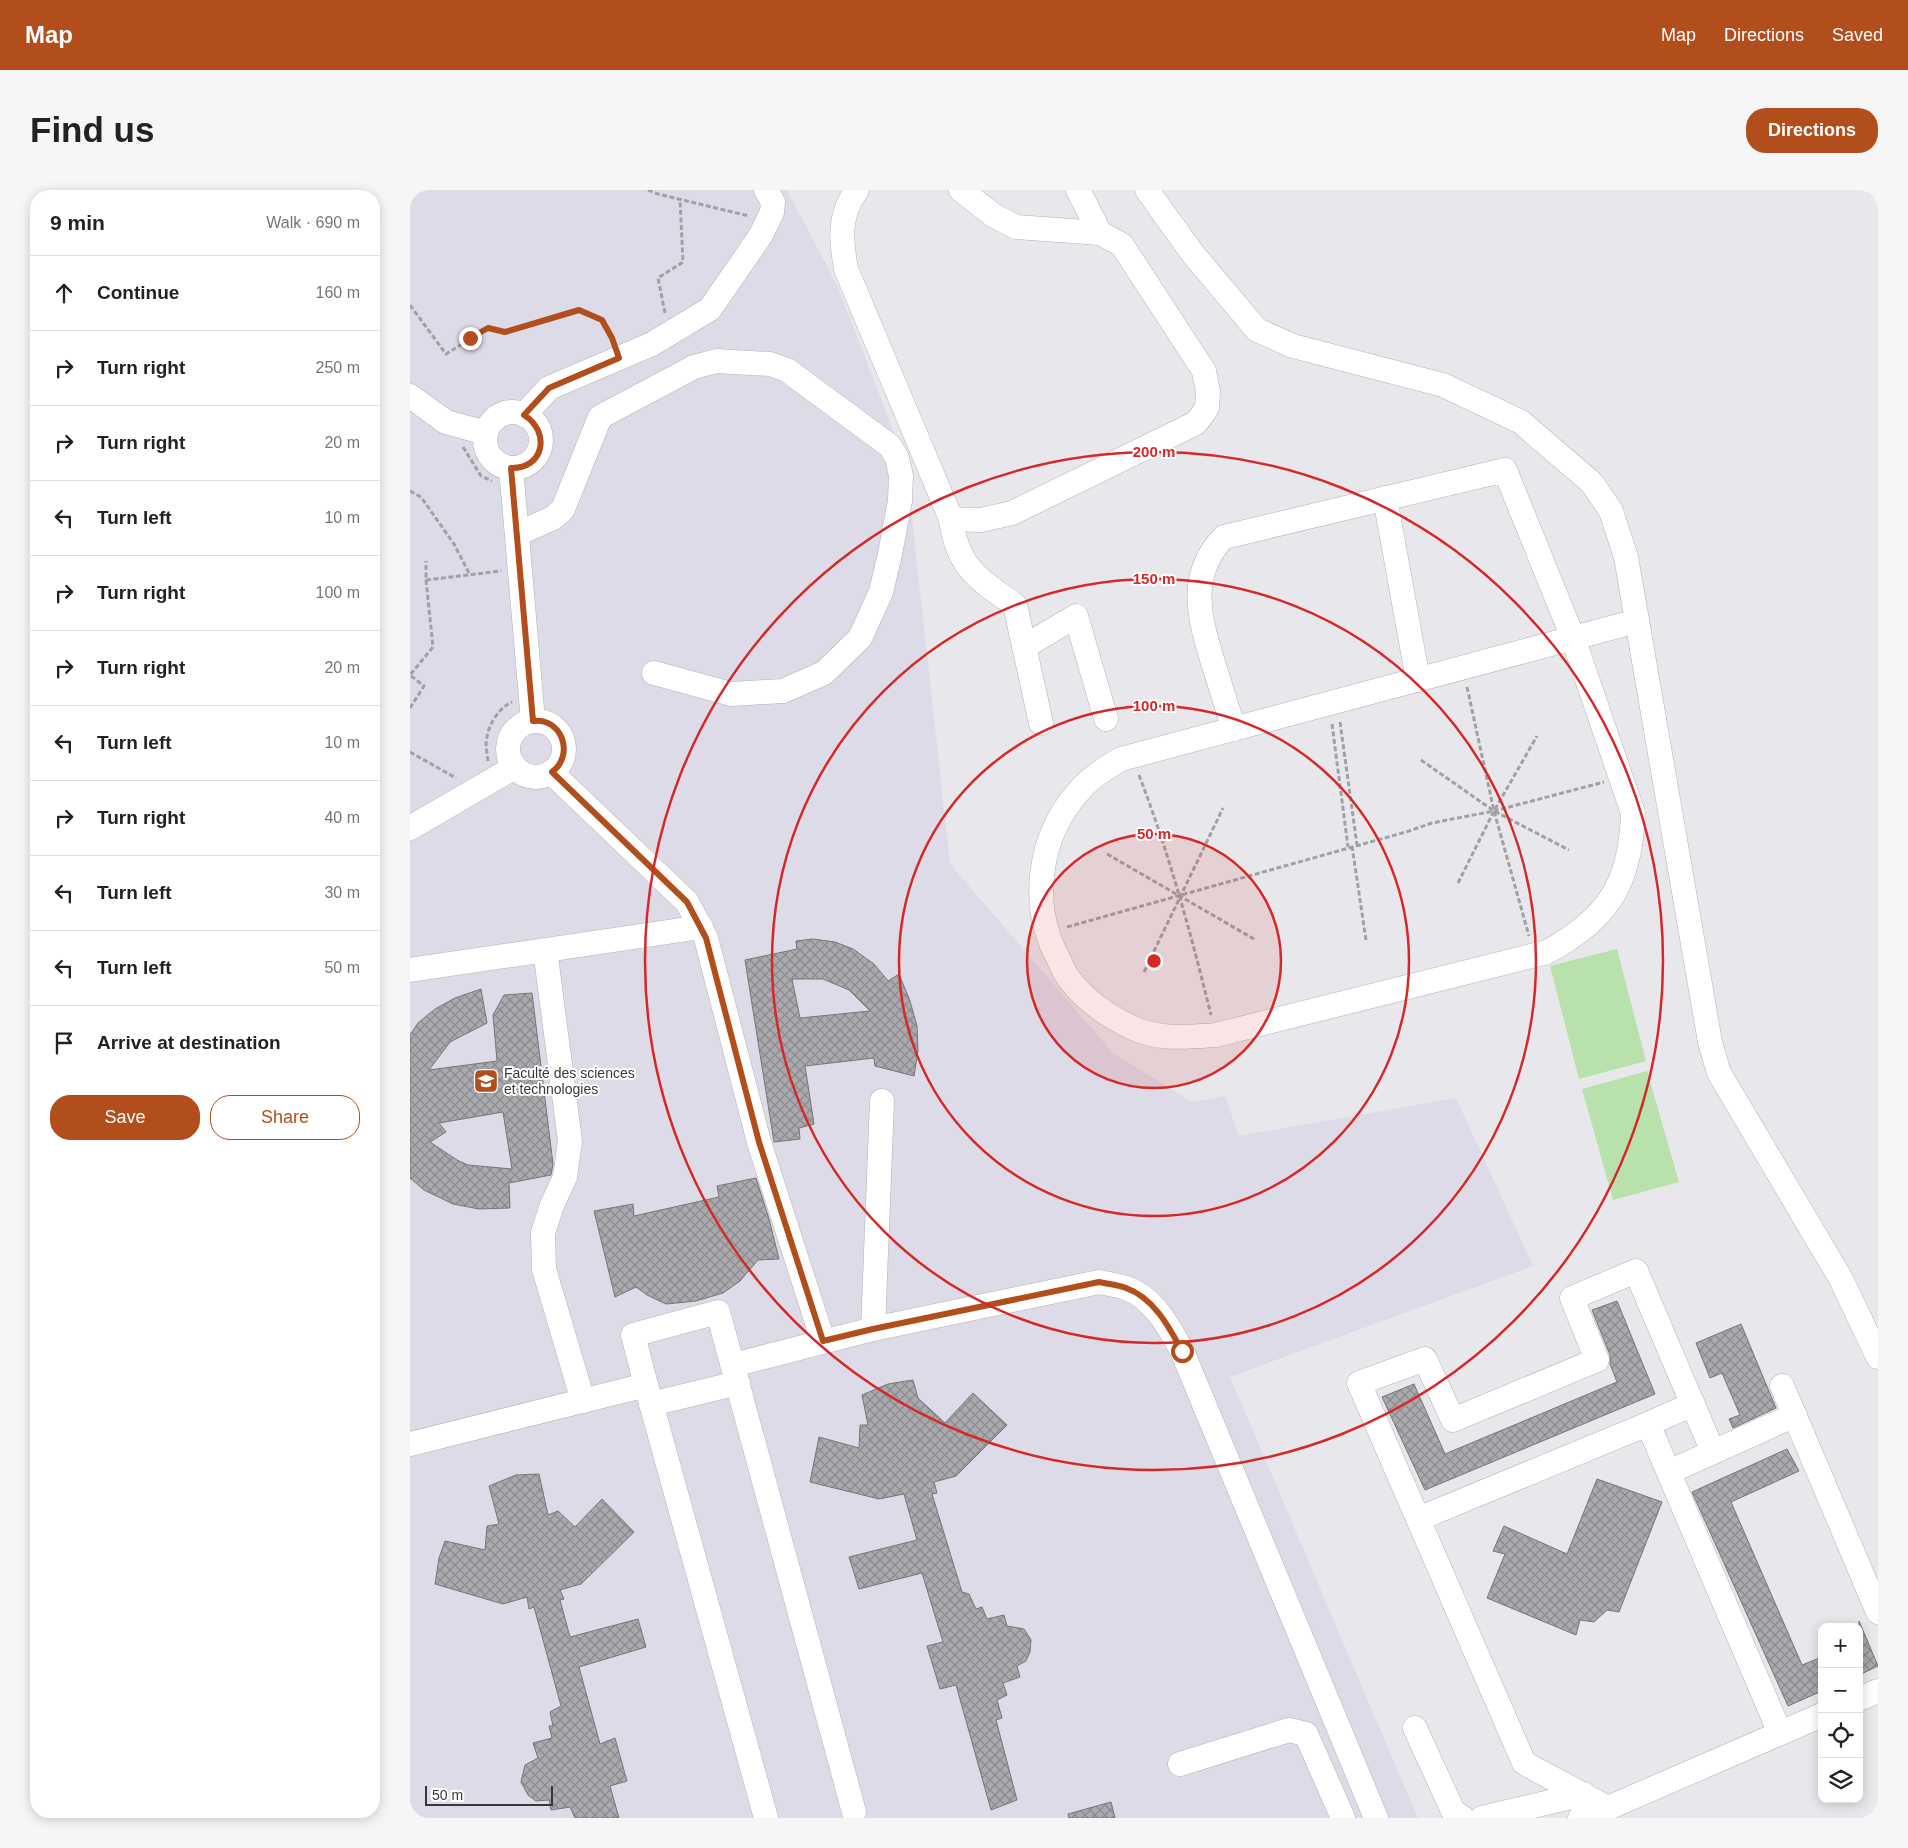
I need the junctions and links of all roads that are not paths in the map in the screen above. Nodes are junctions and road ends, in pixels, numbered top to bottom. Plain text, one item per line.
1 (766, 190) edge
2 (856, 190) edge
3 (961, 190) edge
4 (1078, 190) edge
5 (1147, 190) edge
6 (1100, 233) junction
7 (410, 396) edge
8 (524, 415) junction
9 (486, 433) junction
10 (504, 475) junction
11 (1385, 498) junction
12 (951, 519) junction
13 (517, 534) junction
14 (1638, 621) junction
15 (1573, 638) junction
16 (1024, 647) junction
17 (654, 673) dead end
18 (1418, 680) junction
19 (1106, 719) dead end
20 (533, 721) junction
21 (1041, 723) dead end
22 (1234, 729) junction
23 (515, 767) junction
24 (552, 772) junction
25 (410, 828) edge
26 (701, 928) junction
27 (546, 957) dead end
28 (410, 970) edge
29 (882, 1101) dead end
30 (873, 1329) junction
31 (823, 1341) junction
32 (1878, 1357) edge
33 (735, 1374) junction
34 (1782, 1386) dead end
35 (648, 1394) junction
36 (583, 1401) junction
37 (1693, 1404) junction
38 (1795, 1415) junction
39 (1648, 1424) junction
40 (410, 1444) edge
41 (1713, 1452) junction
42 (1668, 1472) junction
43 (1418, 1519) junction
44 (1878, 1612) edge
45 (1878, 1691) edge
46 (1863, 1697) edge
47 (1818, 1717) edge
48 (1415, 1728) dead end
49 (1780, 1733) junction
50 (1180, 1764) dead end
51 (1584, 1794) junction
52 (1608, 1808) junction
53 (854, 1812) dead end
54 (766, 1818) edge
55 (1344, 1818) edge
56 (1376, 1818) edge
57 (1463, 1818) edge
58 (1482, 1818) edge
59 (1580, 1818) edge

1 - 8 street
2 - 12 street
3 - 6 street
4 - 6 street
5 - 14 street
6 - 12 street
7 - 9 street
8 - 9 street
8 - 10 street
9 - 10 street
10 - 13 street
11 - 15 street
11 - 18 street
11 - 22 street
12 - 16 street
13 - 17 street
13 - 20 street
14 - 15 street
14 - 32 street
15 - 18 street
15 - 22 street
16 - 19 street
16 - 21 street
18 - 22 street
20 - 23 street
20 - 24 street
23 - 24 street
23 - 25 street
24 - 26 street
26 - 28 street
26 - 31 street
27 - 36 street
29 - 30 street
30 - 31 street
30 - 56 street
31 - 33 street
33 - 35 street
33 - 35 street
33 - 53 street
34 - 38 street
35 - 36 street
35 - 54 street
36 - 40 street
37 - 39 street
37 - 41 street
37 - 43 street
38 - 41 street
38 - 44 street
39 - 42 street
39 - 43 street
41 - 42 street
42 - 49 street
43 - 51 street
45 - 46 street
47 - 49 street
48 - 57 street
49 - 52 street
50 - 55 street
51 - 52 street
51 - 58 street
52 - 59 street

